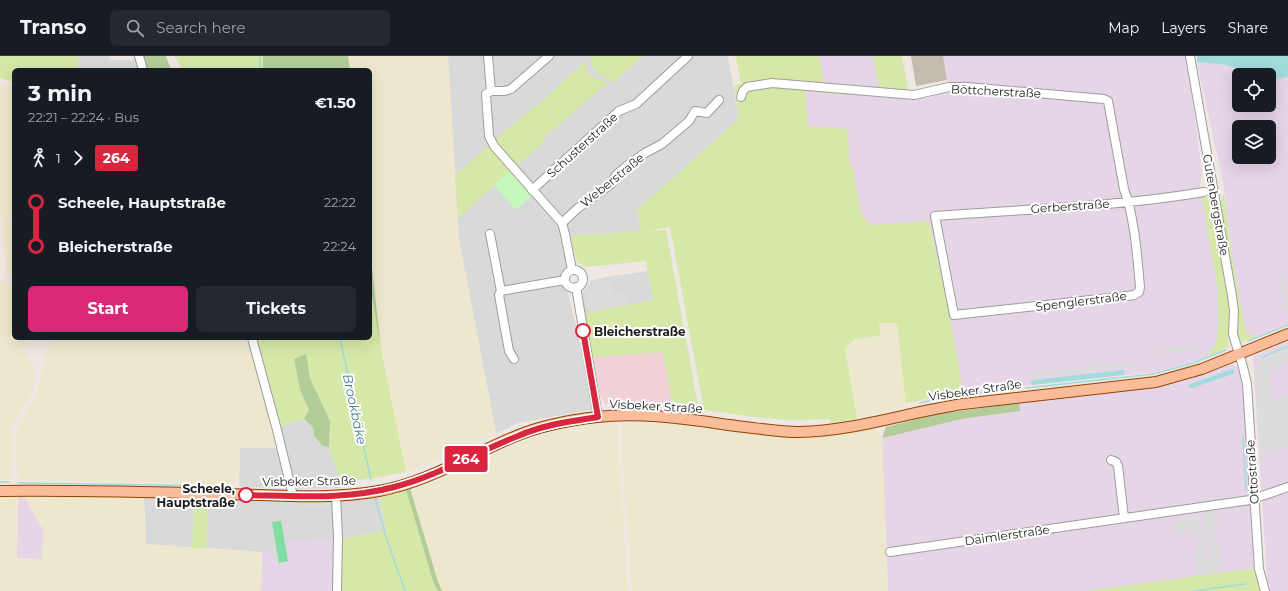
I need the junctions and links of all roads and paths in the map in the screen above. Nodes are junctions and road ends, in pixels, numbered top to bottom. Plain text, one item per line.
1 (139, 56) edge
2 (488, 56) edge
3 (549, 56) edge
4 (688, 56) edge
5 (1190, 56) edge
6 (142, 68) edge
7 (490, 91) junction
8 (740, 97) dead end
9 (718, 100) dead end
10 (532, 190) junction
11 (1204, 192) dead end
12 (1128, 202) junction
13 (562, 223) junction
14 (490, 234) dead end
15 (572, 270) junction
16 (565, 280) junction
17 (576, 287) junction
18 (501, 291) junction
19 (954, 315) joint
20 (1288, 334) edge
21 (253, 340) edge
22 (1240, 354) junction
23 (514, 359) dead end
24 (598, 417) junction
25 (1111, 460) dead end
26 (1288, 487) edge
27 (0, 490) edge
28 (293, 496) junction
29 (336, 496) junction
30 (1254, 499) junction
31 (1124, 518) junction
32 (890, 552) dead end
33 (337, 591) edge
34 (1265, 591) edge

1 - 6 street
2 - 7 street
3 - 7 street
4 - 10 street, Schusterstraße
5 - 22 street, Gutenbergstraße
7 - 10 street
8 - 12 street, Böttcherstraße
9 - 13 street, Weberstraße
10 - 13 street
11 - 12 street, Gerberstraße
12 - 19 street, Spenglerstraße
12 - 19 street, Gerberstraße
13 - 15 street
14 - 18 street
15 - 16 street
15 - 17 street
16 - 17 street
16 - 18 street
17 - 24 street
18 - 23 street
20 - 22 main road, Visbeker Straße
21 - 28 street
22 - 24 main road, Visbeker Straße
22 - 30 street, Ottostraße
24 - 29 main road, Visbeker Straße
25 - 31 street
26 - 30 street, Daimlerstraße
27 - 28 main road, Visbeker Straße
28 - 29 main road, Visbeker Straße
29 - 33 street
30 - 31 street, Daimlerstraße
30 - 34 street, Ottostraße
31 - 32 street, Daimlerstraße

